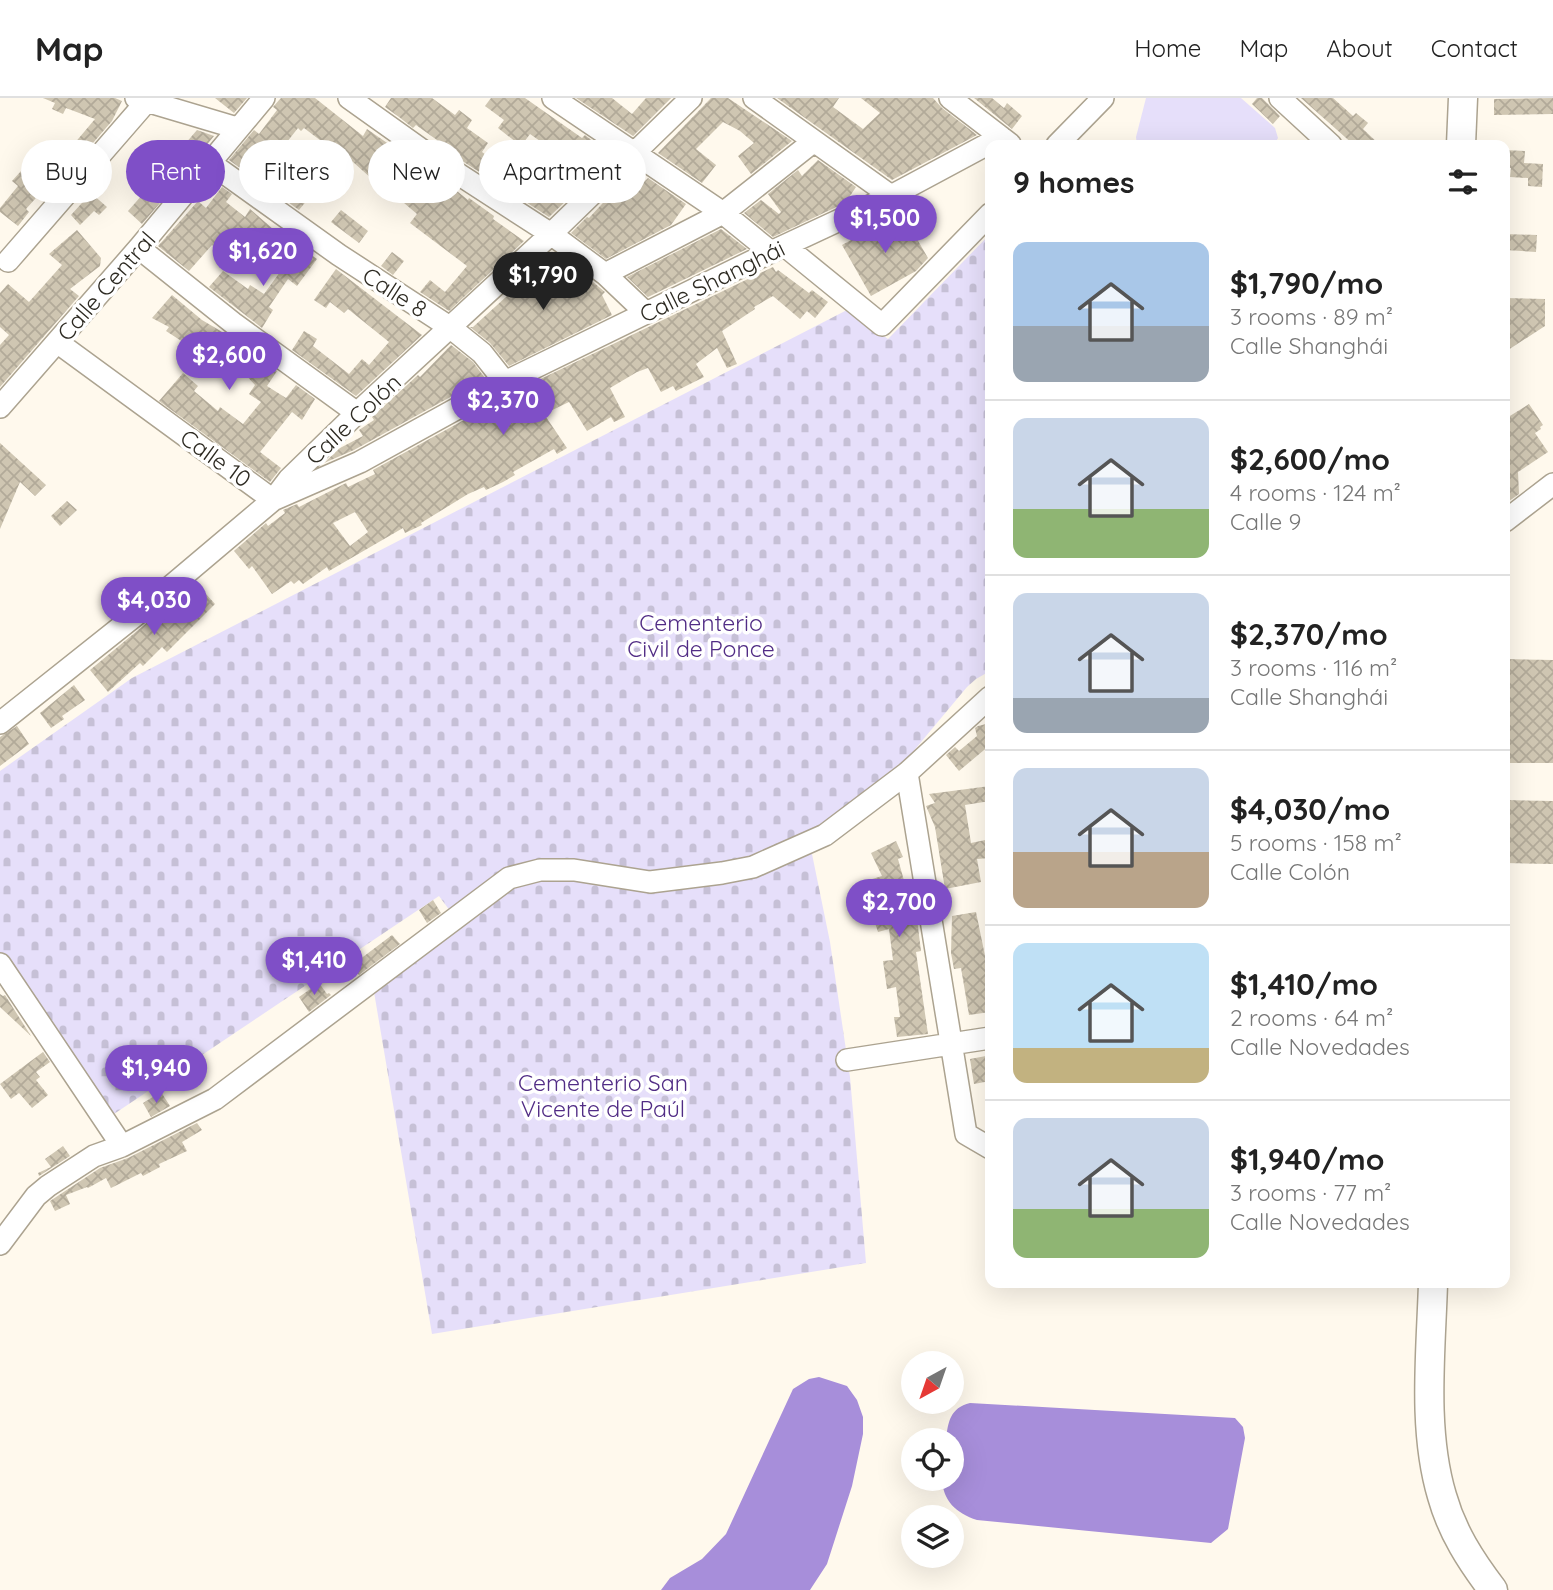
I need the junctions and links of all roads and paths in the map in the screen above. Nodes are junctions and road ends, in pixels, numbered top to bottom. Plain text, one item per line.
1 (264, 98) edge
2 (349, 98) edge
3 (553, 98) edge
4 (691, 98) edge
5 (754, 98) edge
6 (950, 98) edge
7 (1103, 98) edge
8 (1280, 98) edge
9 (1463, 98) edge
10 (141, 100) edge
11 (237, 128) junction
12 (613, 140) edge
13 (1005, 140) edge
14 (1063, 140) edge
15 (1317, 140) edge
16 (1461, 140) edge
17 (814, 141) junction
18 (225, 143) edge
19 (646, 143) edge
20 (985, 151) edge
21 (646, 163) edge
22 (225, 174) edge
23 (891, 196) junction
24 (176, 203) edge
25 (584, 203) edge
26 (723, 213) junction
27 (985, 219) edge
28 (551, 234) junction
29 (139, 248) junction
30 (778, 249) junction
31 (8, 261) dead end
32 (604, 274) junction
33 (646, 313) junction
34 (451, 328) junction
35 (57, 342) junction
36 (505, 382) junction
37 (0, 407) edge
38 (357, 413) junction
39 (1553, 484) edge
40 (273, 500) junction
41 (1510, 517) edge
42 (985, 701) edge
43 (0, 723) edge
44 (907, 773) junction
45 (0, 964) edge
46 (985, 1039) edge
47 (951, 1045) junction
48 (847, 1060) dead end
49 (985, 1145) edge
50 (122, 1146) junction
51 (0, 1244) edge
52 (1433, 1288) edge
53 (1493, 1590) edge

1 - 11 street, Calle Central
2 - 28 street
3 - 12 street
4 - 19 street, Calle Colón
5 - 17 street
6 - 13 street
7 - 14 street
8 - 15 street
9 - 16 main road
10 - 11 street
10 - 31 street
11 - 18 street, Calle Central
17 - 23 street
17 - 26 street
20 - 23 street, Calle Shanghái
21 - 26 street
22 - 34 street, Calle 8
23 - 30 street, Calle Shanghái
24 - 29 street, Calle Central
25 - 28 street, Calle Colón
26 - 30 street
26 - 32 street
27 - 30 street
28 - 32 street
28 - 34 street, Calle Colón
29 - 35 street, Calle Central
29 - 38 street
30 - 33 street, Calle Shanghái
32 - 33 street
33 - 36 street, Calle Shanghái
34 - 36 street, Calle 8
34 - 38 street, Calle Colón
35 - 37 street, Calle Central
35 - 40 street, Calle 10
36 - 40 street, Calle Shanghái
38 - 40 street, Calle Colón
39 - 41 street
40 - 43 street, Calle Colón
42 - 44 street
44 - 47 street
44 - 50 street
45 - 50 street
46 - 47 street
47 - 48 street
47 - 49 street
50 - 51 street
52 - 53 main road

